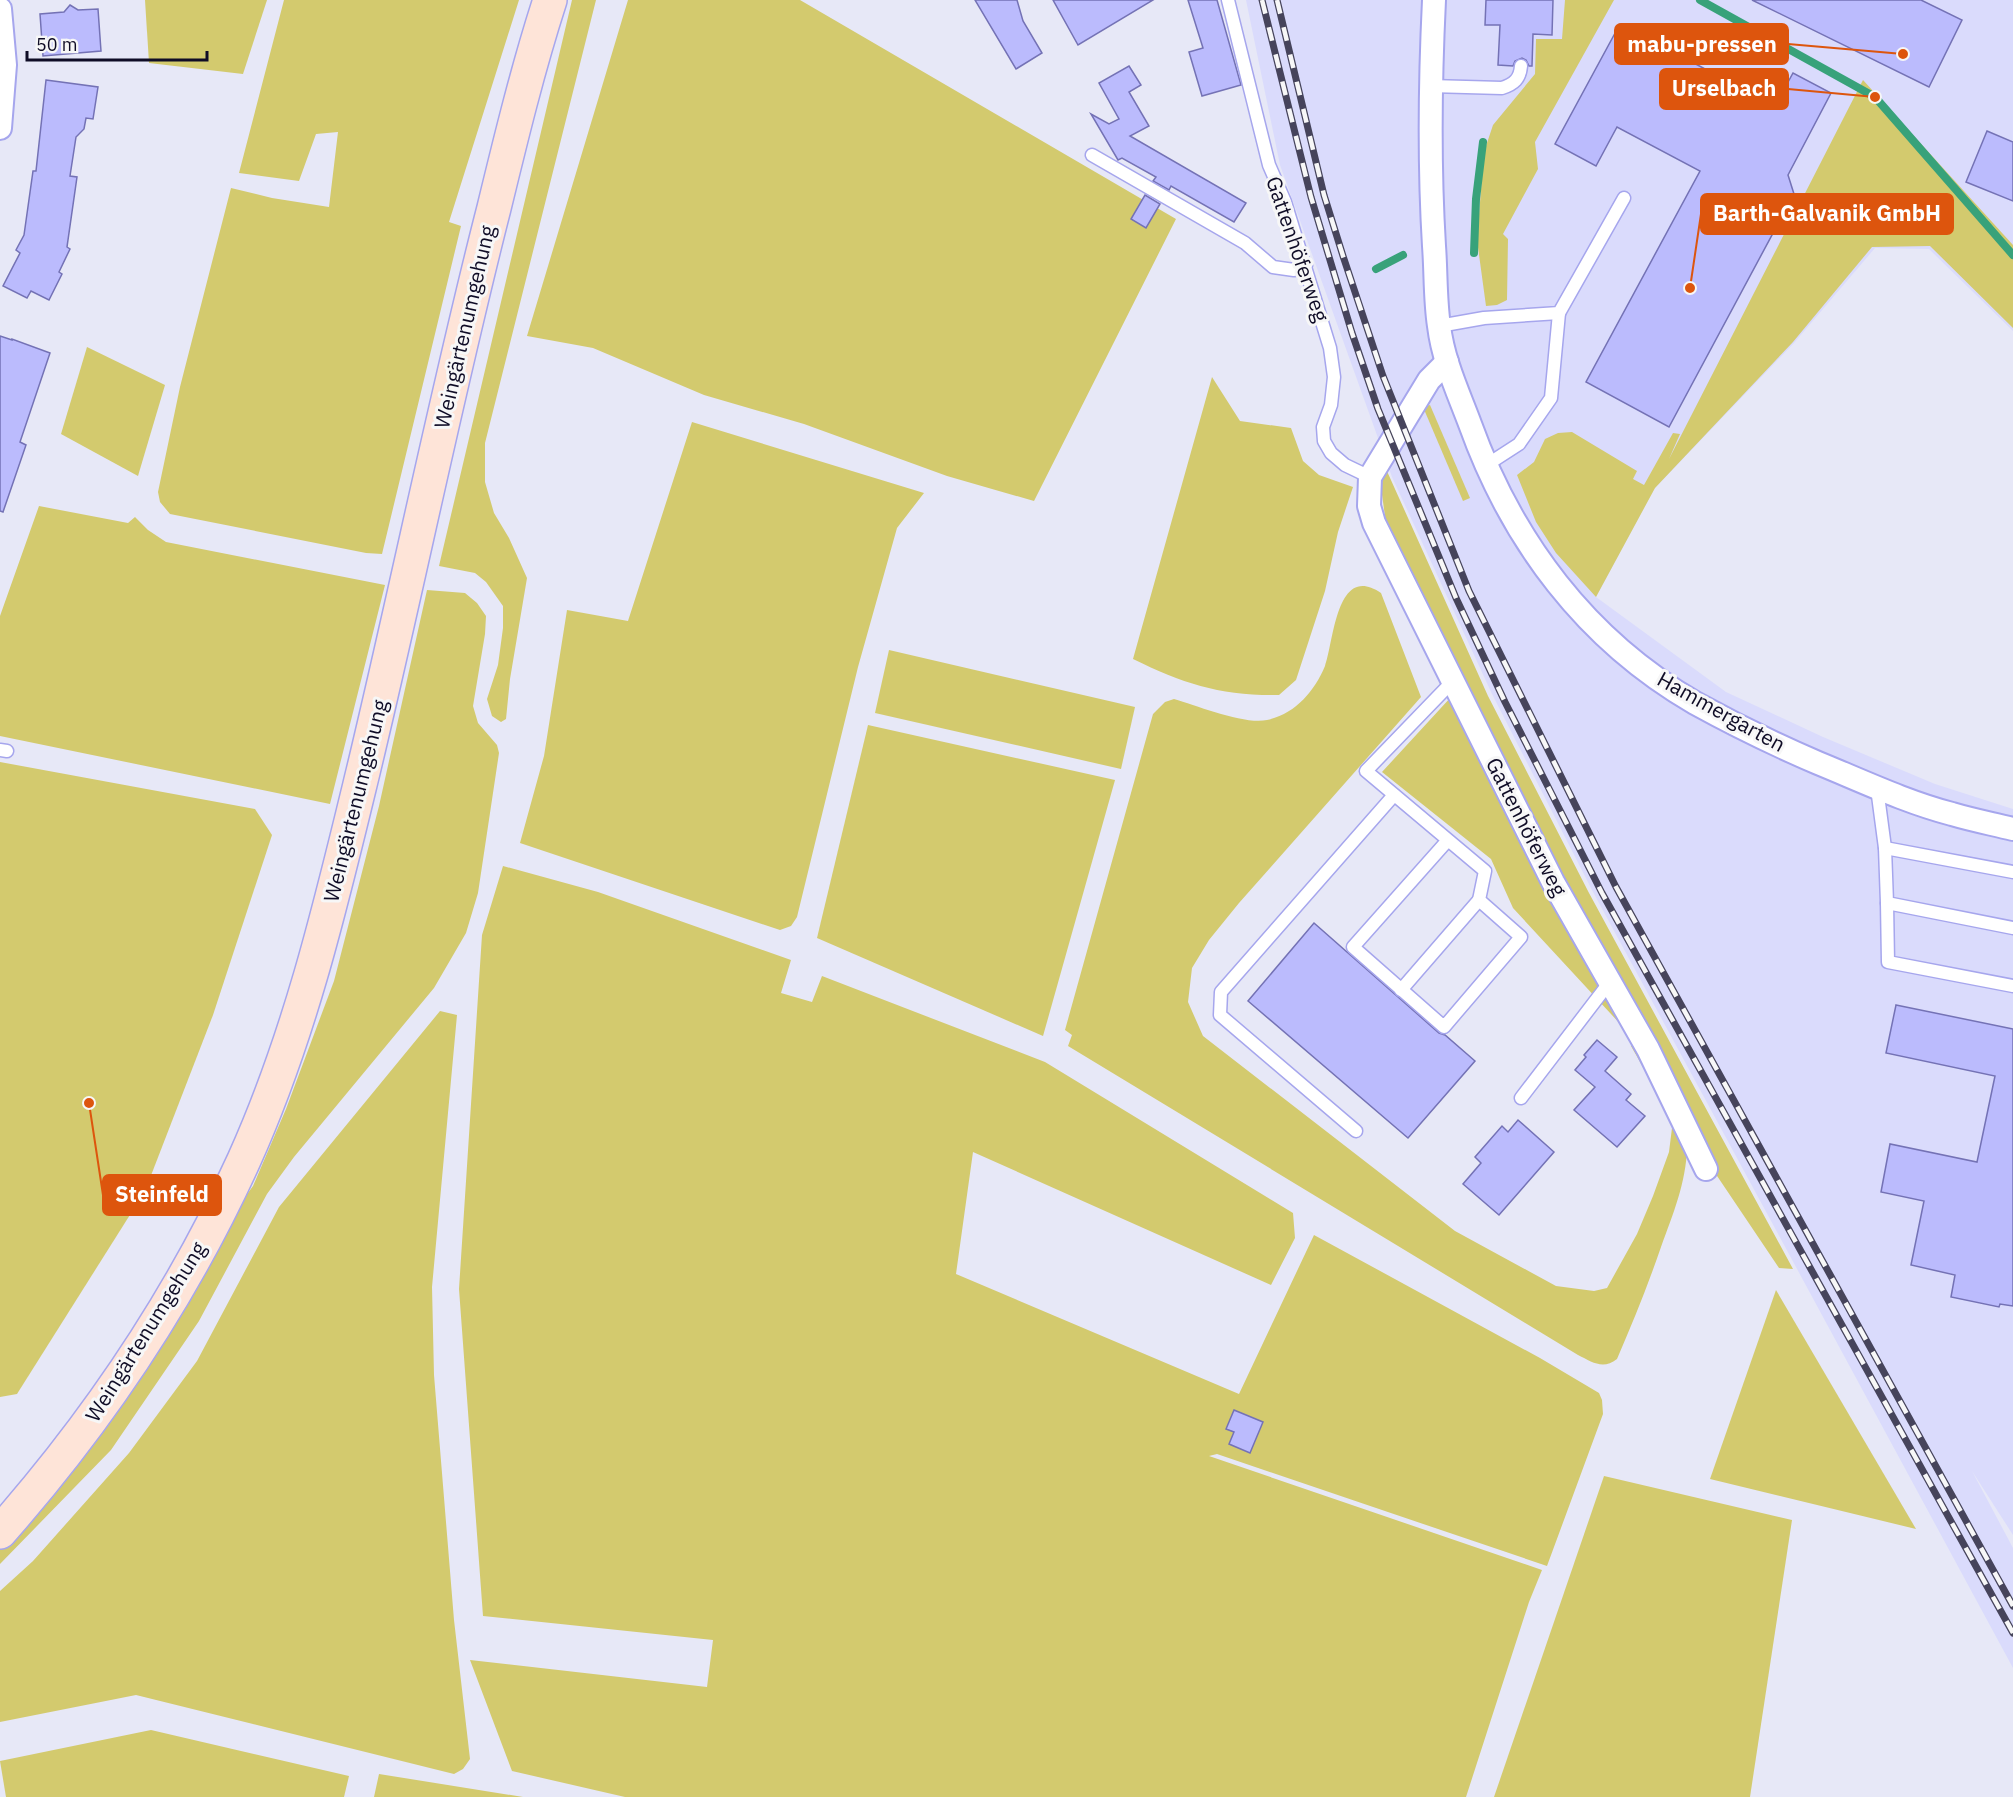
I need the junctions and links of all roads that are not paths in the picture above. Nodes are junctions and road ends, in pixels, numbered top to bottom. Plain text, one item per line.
1 (550, 0) edge
2 (1228, 0) edge
3 (1434, 0) edge
4 (0, 9) edge
5 (1521, 66) dead end
6 (1430, 86) junction
7 (0, 128) edge
8 (1092, 155) dead end
9 (1624, 198) dead end
10 (1306, 265) junction
11 (1559, 313) junction
12 (1438, 326) junction
13 (1447, 362) junction
14 (1485, 465) junction
15 (1370, 477) junction
16 (1452, 682) junction
17 (1877, 788) junction
18 (1394, 795) junction
19 (2013, 829) edge
20 (1448, 840) junction
21 (1885, 848) junction
22 (2013, 872) edge
23 (1479, 900) junction
24 (1887, 903) junction
25 (2013, 928) edge
26 (1609, 983) junction
27 (2013, 986) edge
28 (1401, 990) junction
29 (1521, 1098) dead end
30 (1356, 1131) dead end
31 (1706, 1169) dead end
32 (0, 1533) edge

1 - 32 main road, Weingärtenumgehung
2 - 10 lane, Gattenhöferweg
3 - 6 street
4 - 7 street
5 - 6 lane
6 - 12 street
8 - 10 lane
9 - 11 lane
10 - 15 lane, Gattenhöferweg
11 - 12 lane
11 - 14 lane
12 - 13 street
13 - 14 street, Hammergarten
13 - 15 street, Gattenhöferweg
14 - 17 street, Hammergarten
15 - 16 street, Gattenhöferweg
16 - 18 lane
16 - 26 street, Gattenhöferweg
17 - 19 street, Hammergarten
17 - 21 lane
18 - 20 lane
18 - 30 lane
20 - 23 lane
20 - 28 lane
21 - 22 lane
21 - 24 lane
23 - 28 lane
23 - 28 lane
24 - 25 lane
24 - 27 lane
26 - 29 lane
26 - 31 street, Gattenhöferweg

